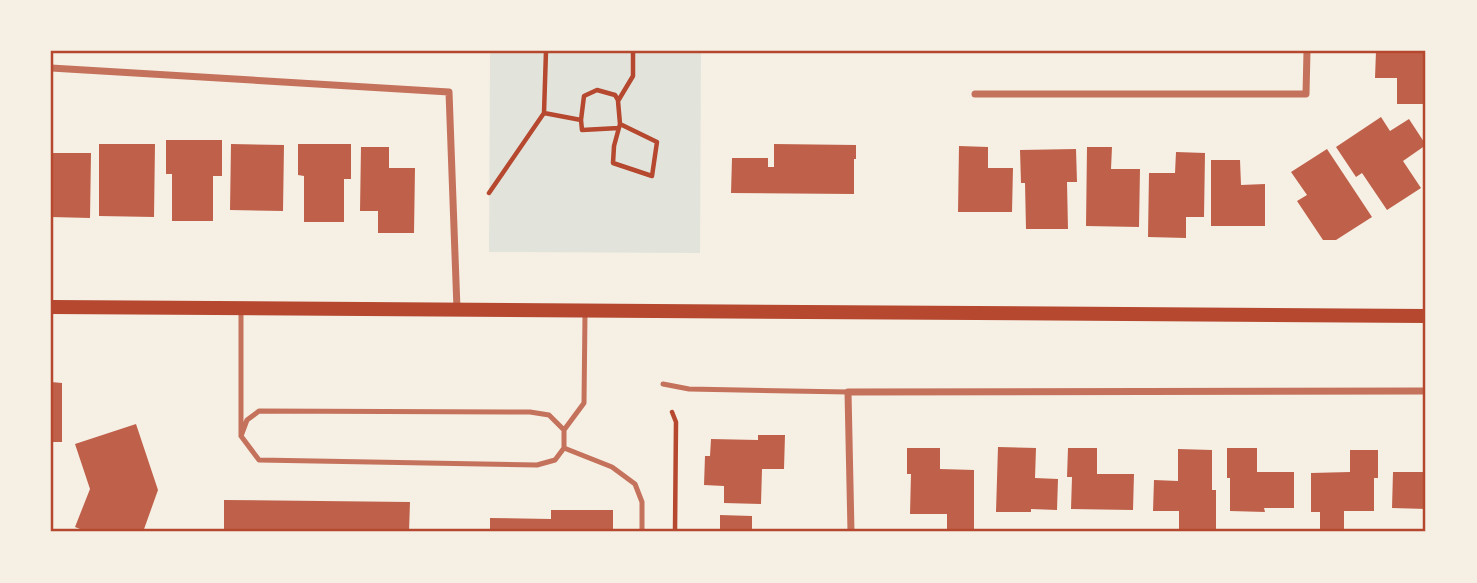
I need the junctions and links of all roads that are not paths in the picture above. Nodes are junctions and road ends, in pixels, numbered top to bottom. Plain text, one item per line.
1 (1307, 51) edge
2 (51, 68) edge
3 (975, 94) dead end
4 (51, 307) edge
5 (241, 308) junction
6 (457, 309) junction
7 (585, 310) junction
8 (1426, 316) edge
9 (663, 384) dead end
10 (1426, 391) edge
11 (848, 392) junction
12 (564, 430) junction
13 (241, 436) junction
14 (564, 448) junction
15 (642, 532) edge
16 (851, 532) edge

1 - 3 street
2 - 6 street
4 - 5 main road
5 - 6 main road
5 - 13 lane
6 - 7 main road
7 - 8 main road
7 - 12 lane
9 - 11 lane
10 - 11 street
11 - 16 street
12 - 13 lane
12 - 14 lane
13 - 14 lane
14 - 15 lane

